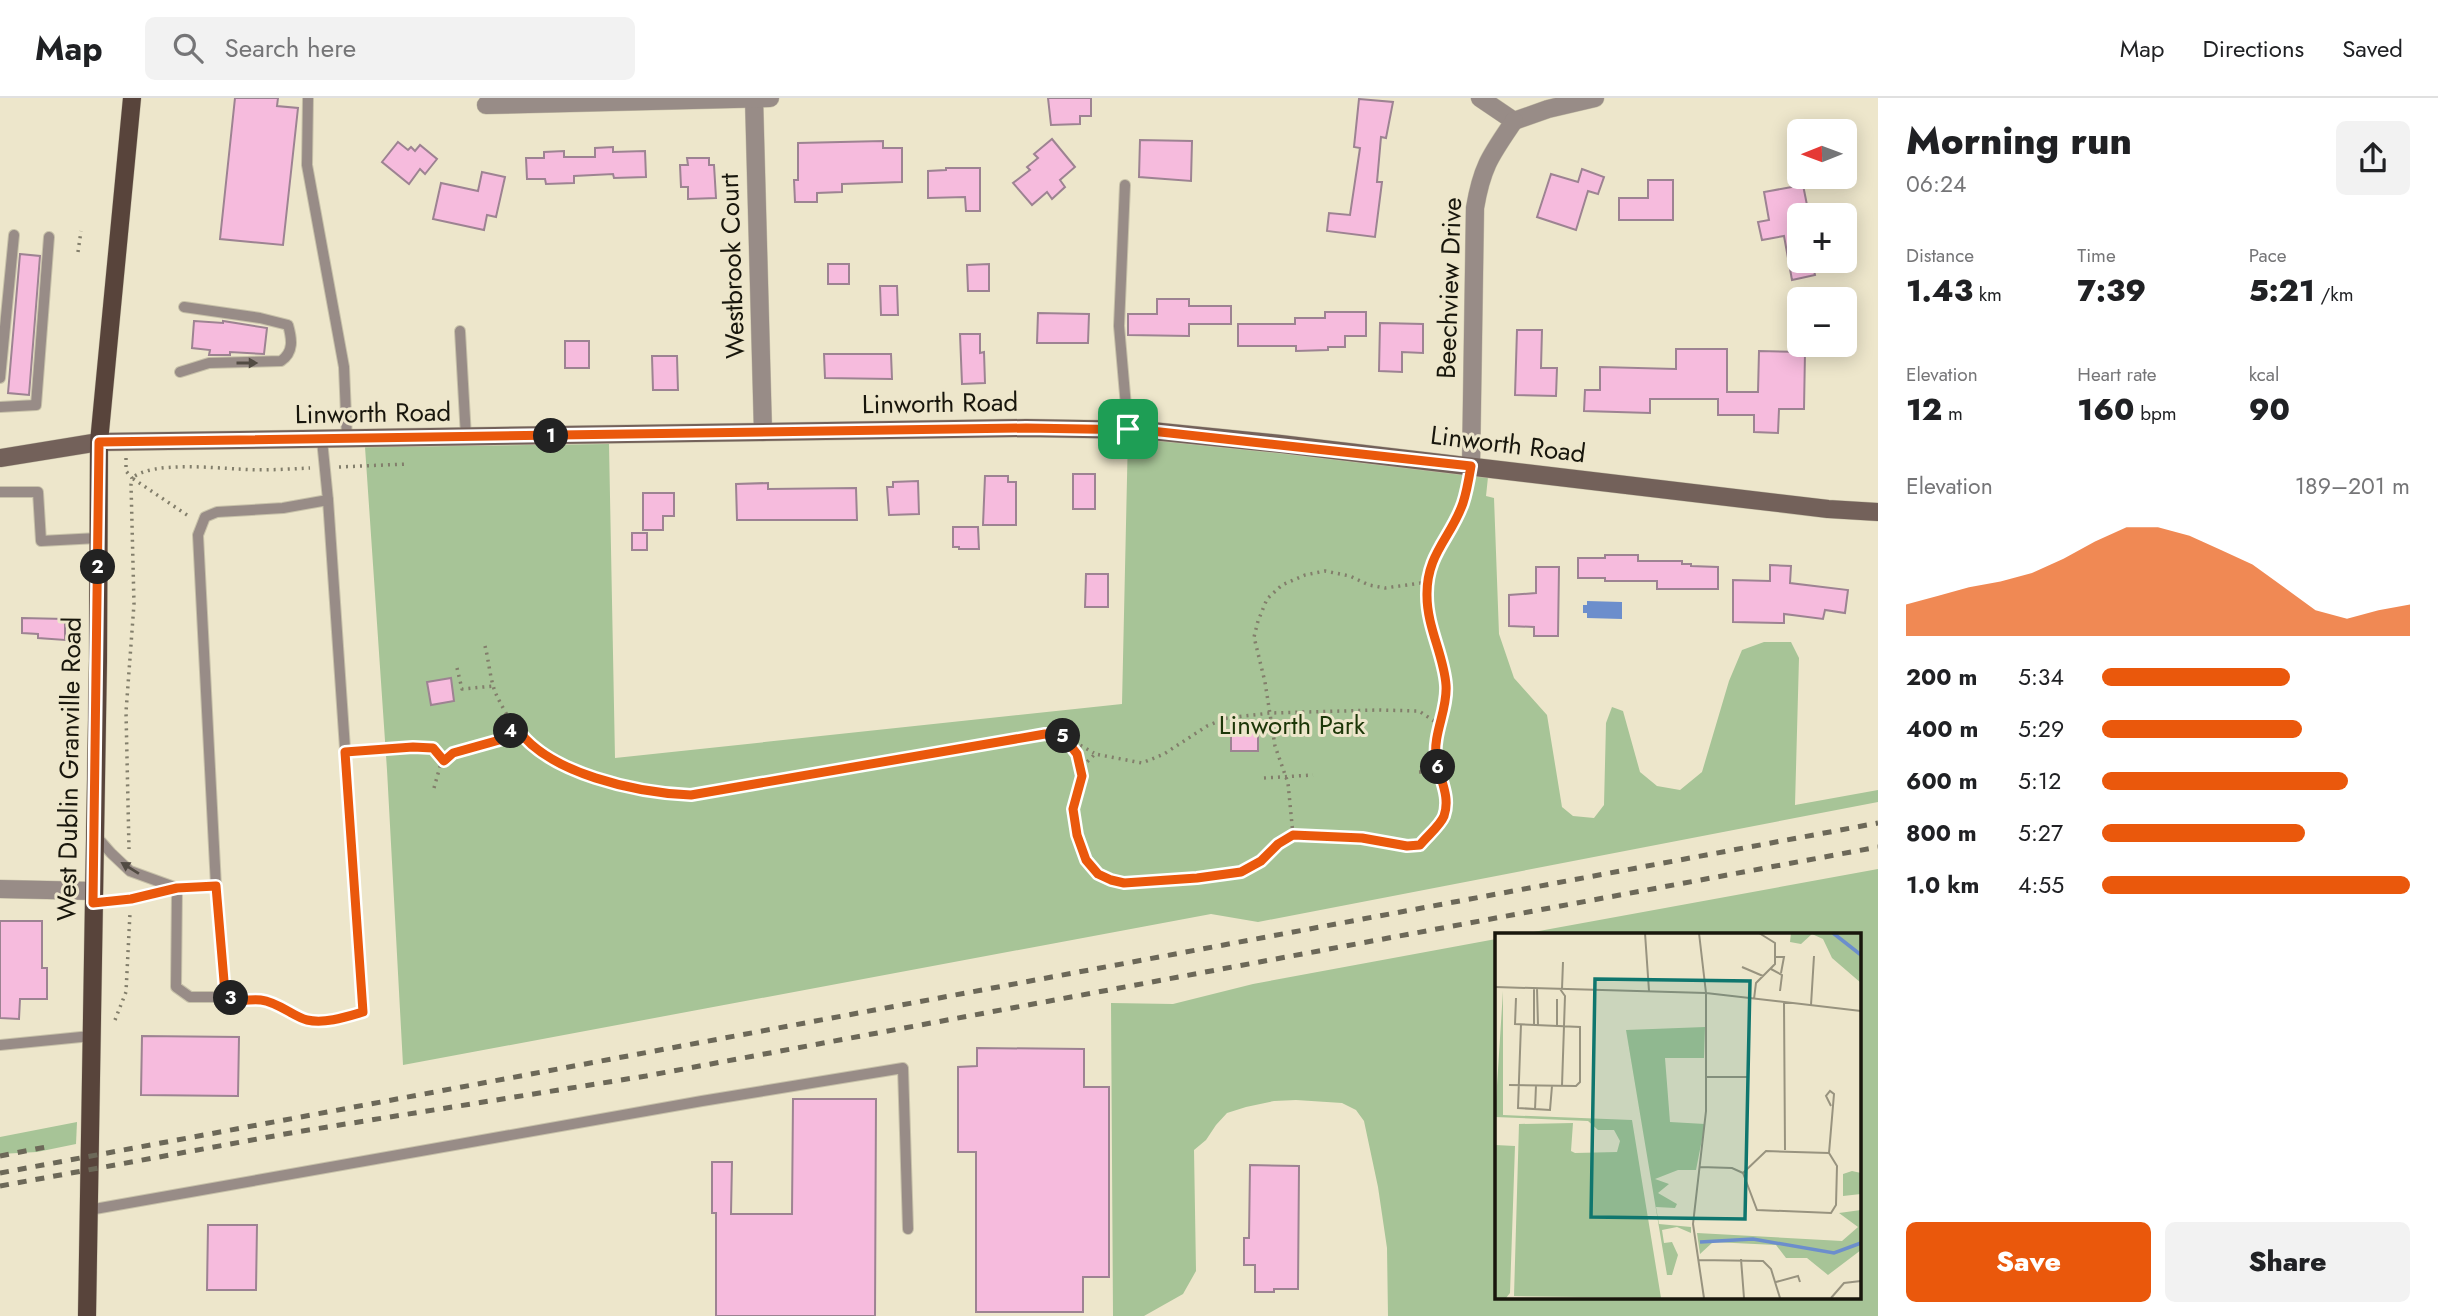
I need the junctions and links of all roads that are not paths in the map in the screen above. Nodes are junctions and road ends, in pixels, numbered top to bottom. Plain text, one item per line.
1 (132, 98) edge
2 (308, 98) edge
3 (754, 98) edge
4 (770, 98) edge
5 (1480, 98) edge
6 (1595, 98) edge
7 (486, 105) dead end
8 (1514, 121) junction
9 (1125, 185) dead end
10 (14, 235) dead end
11 (49, 237) dead end
12 (184, 307) dead end
13 (460, 331) dead end
14 (180, 372) dead end
15 (0, 378) edge
16 (0, 407) edge
17 (1128, 429) junction
18 (763, 432) junction
19 (466, 437) junction
20 (347, 439) junction
21 (322, 440) junction
22 (99, 442) junction
23 (0, 457) edge
24 (1471, 466) junction
25 (0, 492) edge
26 (328, 500) junction
27 (1878, 512) edge
28 (99, 538) junction
29 (95, 834) junction
30 (216, 886) junction
31 (177, 888) junction
32 (0, 889) edge
33 (93, 897) junction
34 (228, 997) junction
35 (92, 1036) junction
36 (0, 1045) edge
37 (89, 1210) junction
38 (908, 1229) dead end
39 (87, 1316) edge

1 - 22 main road, West Dublin Granville Road
2 - 20 lane
3 - 4 street
3 - 7 street
3 - 18 street, Westbrook Court
5 - 8 street
6 - 8 street
8 - 24 street, Beechview Drive
9 - 17 lane
10 - 15 lane
11 - 16 lane
14 -> 12 lane
13 - 19 lane
17 - 18 main road, Linworth Road
17 - 24 main road, Linworth Road
18 - 19 main road, Linworth Road
19 - 20 main road, Linworth Road
20 - 21 main road, Linworth Road
21 - 22 main road, Linworth Road
21 - 26 lane
22 - 23 main road, Linworth Road
22 - 28 main road, West Dublin Granville Road
24 - 27 main road, Linworth Road
25 - 28 lane
26 - 30 lane
26 - 34 lane
28 - 29 main road, West Dublin Granville Road
29 - 31 lane
29 - 33 main road, West Dublin Granville Road
30 - 31 lane
30 - 34 lane
31 - 33 lane
31 - 34 lane
32 - 33 street
33 - 35 main road, West Dublin Granville Road
35 - 36 lane
35 - 37 main road, West Dublin Granville Road
37 - 38 lane
37 - 39 main road, West Dublin Granville Road

